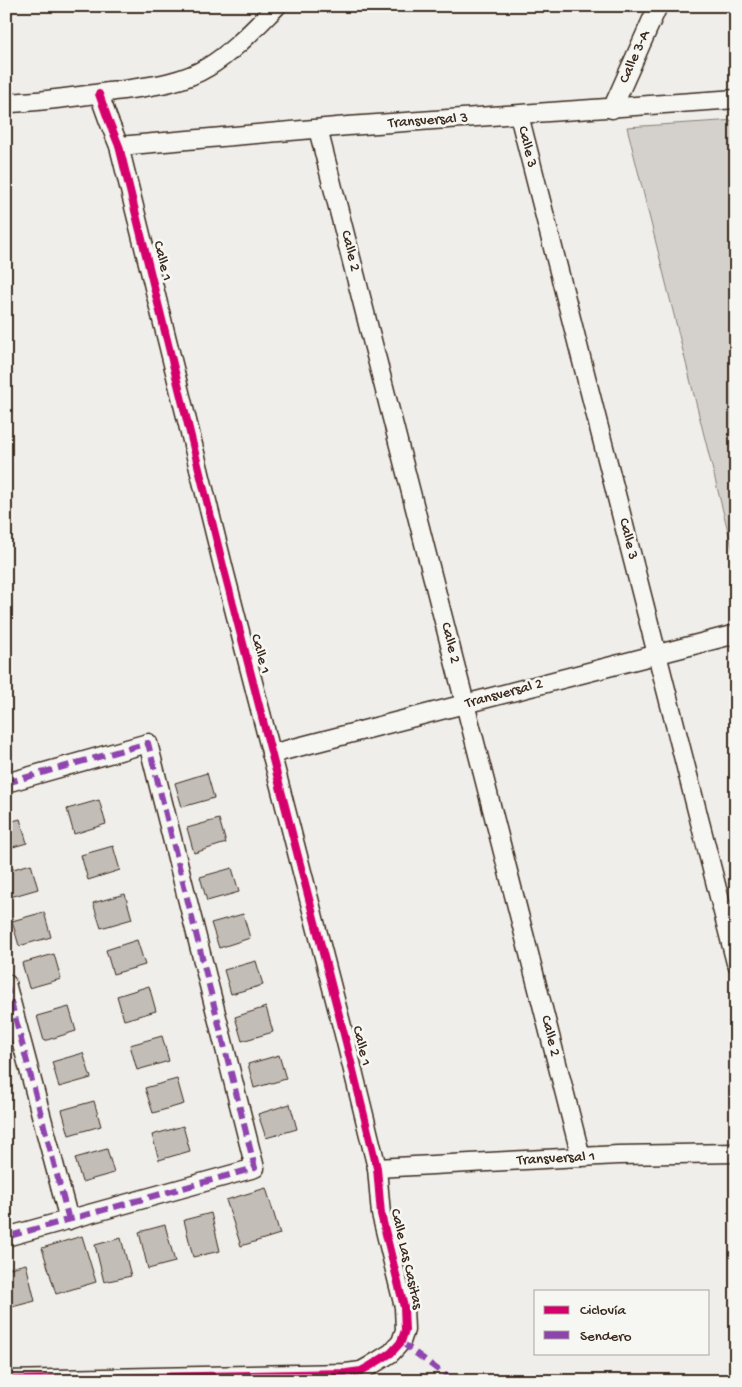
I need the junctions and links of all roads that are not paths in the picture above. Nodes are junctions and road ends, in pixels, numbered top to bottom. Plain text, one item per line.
1 (277, 6) edge
2 (658, 6) edge
3 (99, 94) junction
4 (736, 99) edge
5 (6, 103) edge
6 (612, 109) junction
7 (519, 115) junction
8 (318, 129) junction
9 (120, 146) junction
10 (736, 634) edge
11 (657, 654) junction
12 (465, 704) junction
13 (271, 754) junction
14 (6, 783) edge
15 (736, 963) edge
16 (6, 983) edge
17 (736, 1153) edge
18 (581, 1157) junction
19 (377, 1168) junction
20 (69, 1220) junction
21 (6, 1237) edge
22 (6, 1380) edge

1 - 3 street
2 - 6 street, Calle 3-A
3 - 5 street
3 - 9 street, Calle 1
4 - 6 street, Transversal 3
6 - 7 street, Transversal 3
7 - 8 street, Transversal 3
7 - 11 street, Calle 3
8 - 9 street, Transversal 3
8 - 12 street, Calle 2
9 - 13 street, Calle 1
10 - 11 street, Transversal 2
11 - 12 street, Transversal 2
11 - 15 street, Calle 3
12 - 13 street, Transversal 2
12 - 18 street, Calle 2
13 - 19 street, Calle 1
14 - 20 street
16 - 20 street
17 - 18 street, Transversal 1
18 - 19 street, Transversal 1
19 - 22 street, Calle Las Casitas
20 - 21 street

